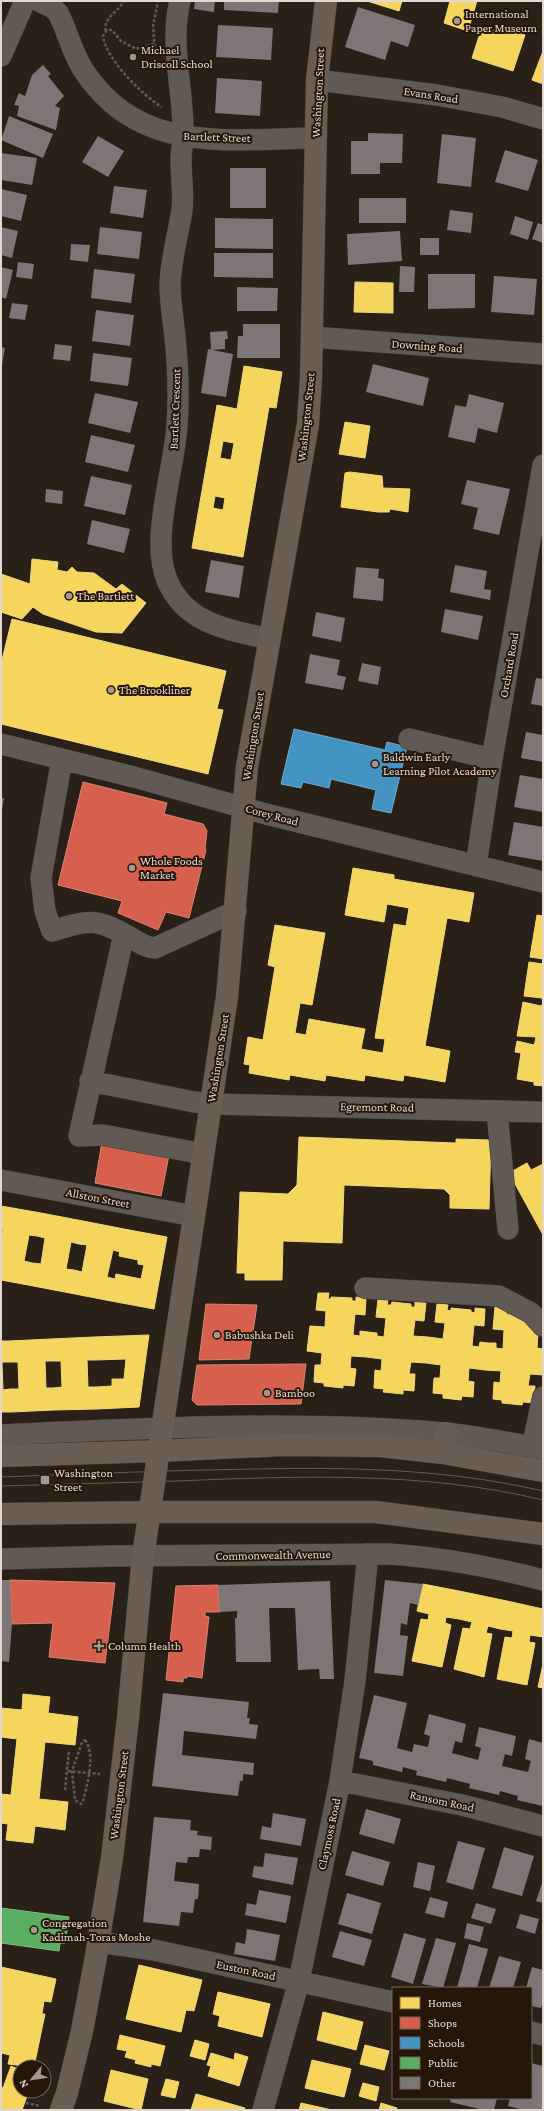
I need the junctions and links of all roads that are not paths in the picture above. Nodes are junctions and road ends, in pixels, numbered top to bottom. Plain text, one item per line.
1 (25, 1) edge
2 (39, 1) edge
3 (180, 1) edge
4 (326, 1) edge
5 (1, 56) edge
6 (317, 80) junction
7 (543, 119) edge
8 (183, 137) junction
9 (316, 138) junction
10 (312, 337) junction
11 (543, 354) edge
12 (543, 465) edge
13 (270, 639) junction
14 (409, 739) dead end
15 (1, 744) edge
16 (62, 759) junction
17 (492, 759) junction
18 (243, 808) junction
19 (476, 866) junction
20 (543, 882) edge
21 (236, 912) junction
22 (124, 934) junction
23 (90, 1081) junction
24 (211, 1104) junction
25 (496, 1110) junction
26 (543, 1112) edge
27 (203, 1154) junction
28 (1, 1180) edge
29 (194, 1216) junction
30 (508, 1229) dead end
31 (365, 1288) dead end
32 (543, 1326) edge
33 (543, 1397) edge
34 (162, 1428) junction
35 (1, 1435) edge
36 (444, 1443) junction
37 (537, 1448) edge
38 (158, 1451) junction
39 (1, 1456) edge
40 (543, 1471) edge
41 (149, 1512) junction
42 (1, 1514) edge
43 (543, 1534) edge
44 (368, 1554) junction
45 (143, 1556) junction
46 (1, 1559) edge
47 (543, 1580) edge
48 (340, 1781) junction
49 (543, 1826) edge
50 (98, 1942) junction
51 (299, 1982) junction
52 (392, 2002) edge
53 (532, 2032) edge
54 (543, 2034) edge
55 (61, 2110) edge
56 (263, 2110) edge

1 - 5 street
2 - 8 street, Bartlett Street
3 - 8 street, Bartlett Crescent
4 - 6 main road, Washington Street
6 - 7 street, Evans Road
6 - 9 main road, Washington Street
8 - 9 street, Bartlett Street
8 - 13 street, Bartlett Crescent
9 - 10 main road, Washington Street
10 - 11 street, Downing Road
10 - 13 main road, Washington Street
12 - 17 street, Orchard Road
13 - 18 main road, Washington Street
14 - 17 street
15 - 16 street, Corey Road
16 - 18 street, Corey Road
16 - 22 street
17 - 19 street, Orchard Road
18 - 19 street, Corey Road
18 - 21 main road, Washington Street
19 - 20 street, Corey Road
21 - 22 street
21 - 24 main road, Washington Street
22 - 23 street
23 - 24 street, Egremont Road
23 - 27 street
24 - 25 street, Egremont Road
24 - 27 main road, Washington Street
25 - 26 street, Egremont Road
25 - 30 street
27 - 29 main road, Washington Street
28 - 29 street, Allston Street
29 - 34 main road, Washington Street
31 - 32 street
33 - 37 street
34 - 35 street
34 - 36 street
34 - 38 main road, Washington Street
36 - 37 street
36 - 38 main road
36 - 40 main road
38 - 39 main road
38 - 41 main road, Washington Street
41 - 42 main road
41 - 43 main road
41 - 45 main road, Washington Street
44 - 45 street, Commonwealth Avenue
44 - 47 street, Commonwealth Avenue
44 - 48 street, Claymoss Road
45 - 46 street, Commonwealth Avenue
45 - 50 main road, Washington Street
48 - 49 street, Ransom Road
48 - 51 street, Claymoss Road
50 - 51 street, Euston Road
50 - 55 main road, Washington Street
51 - 52 street, Euston Road
51 - 56 street, Claymoss Road
53 - 54 street

